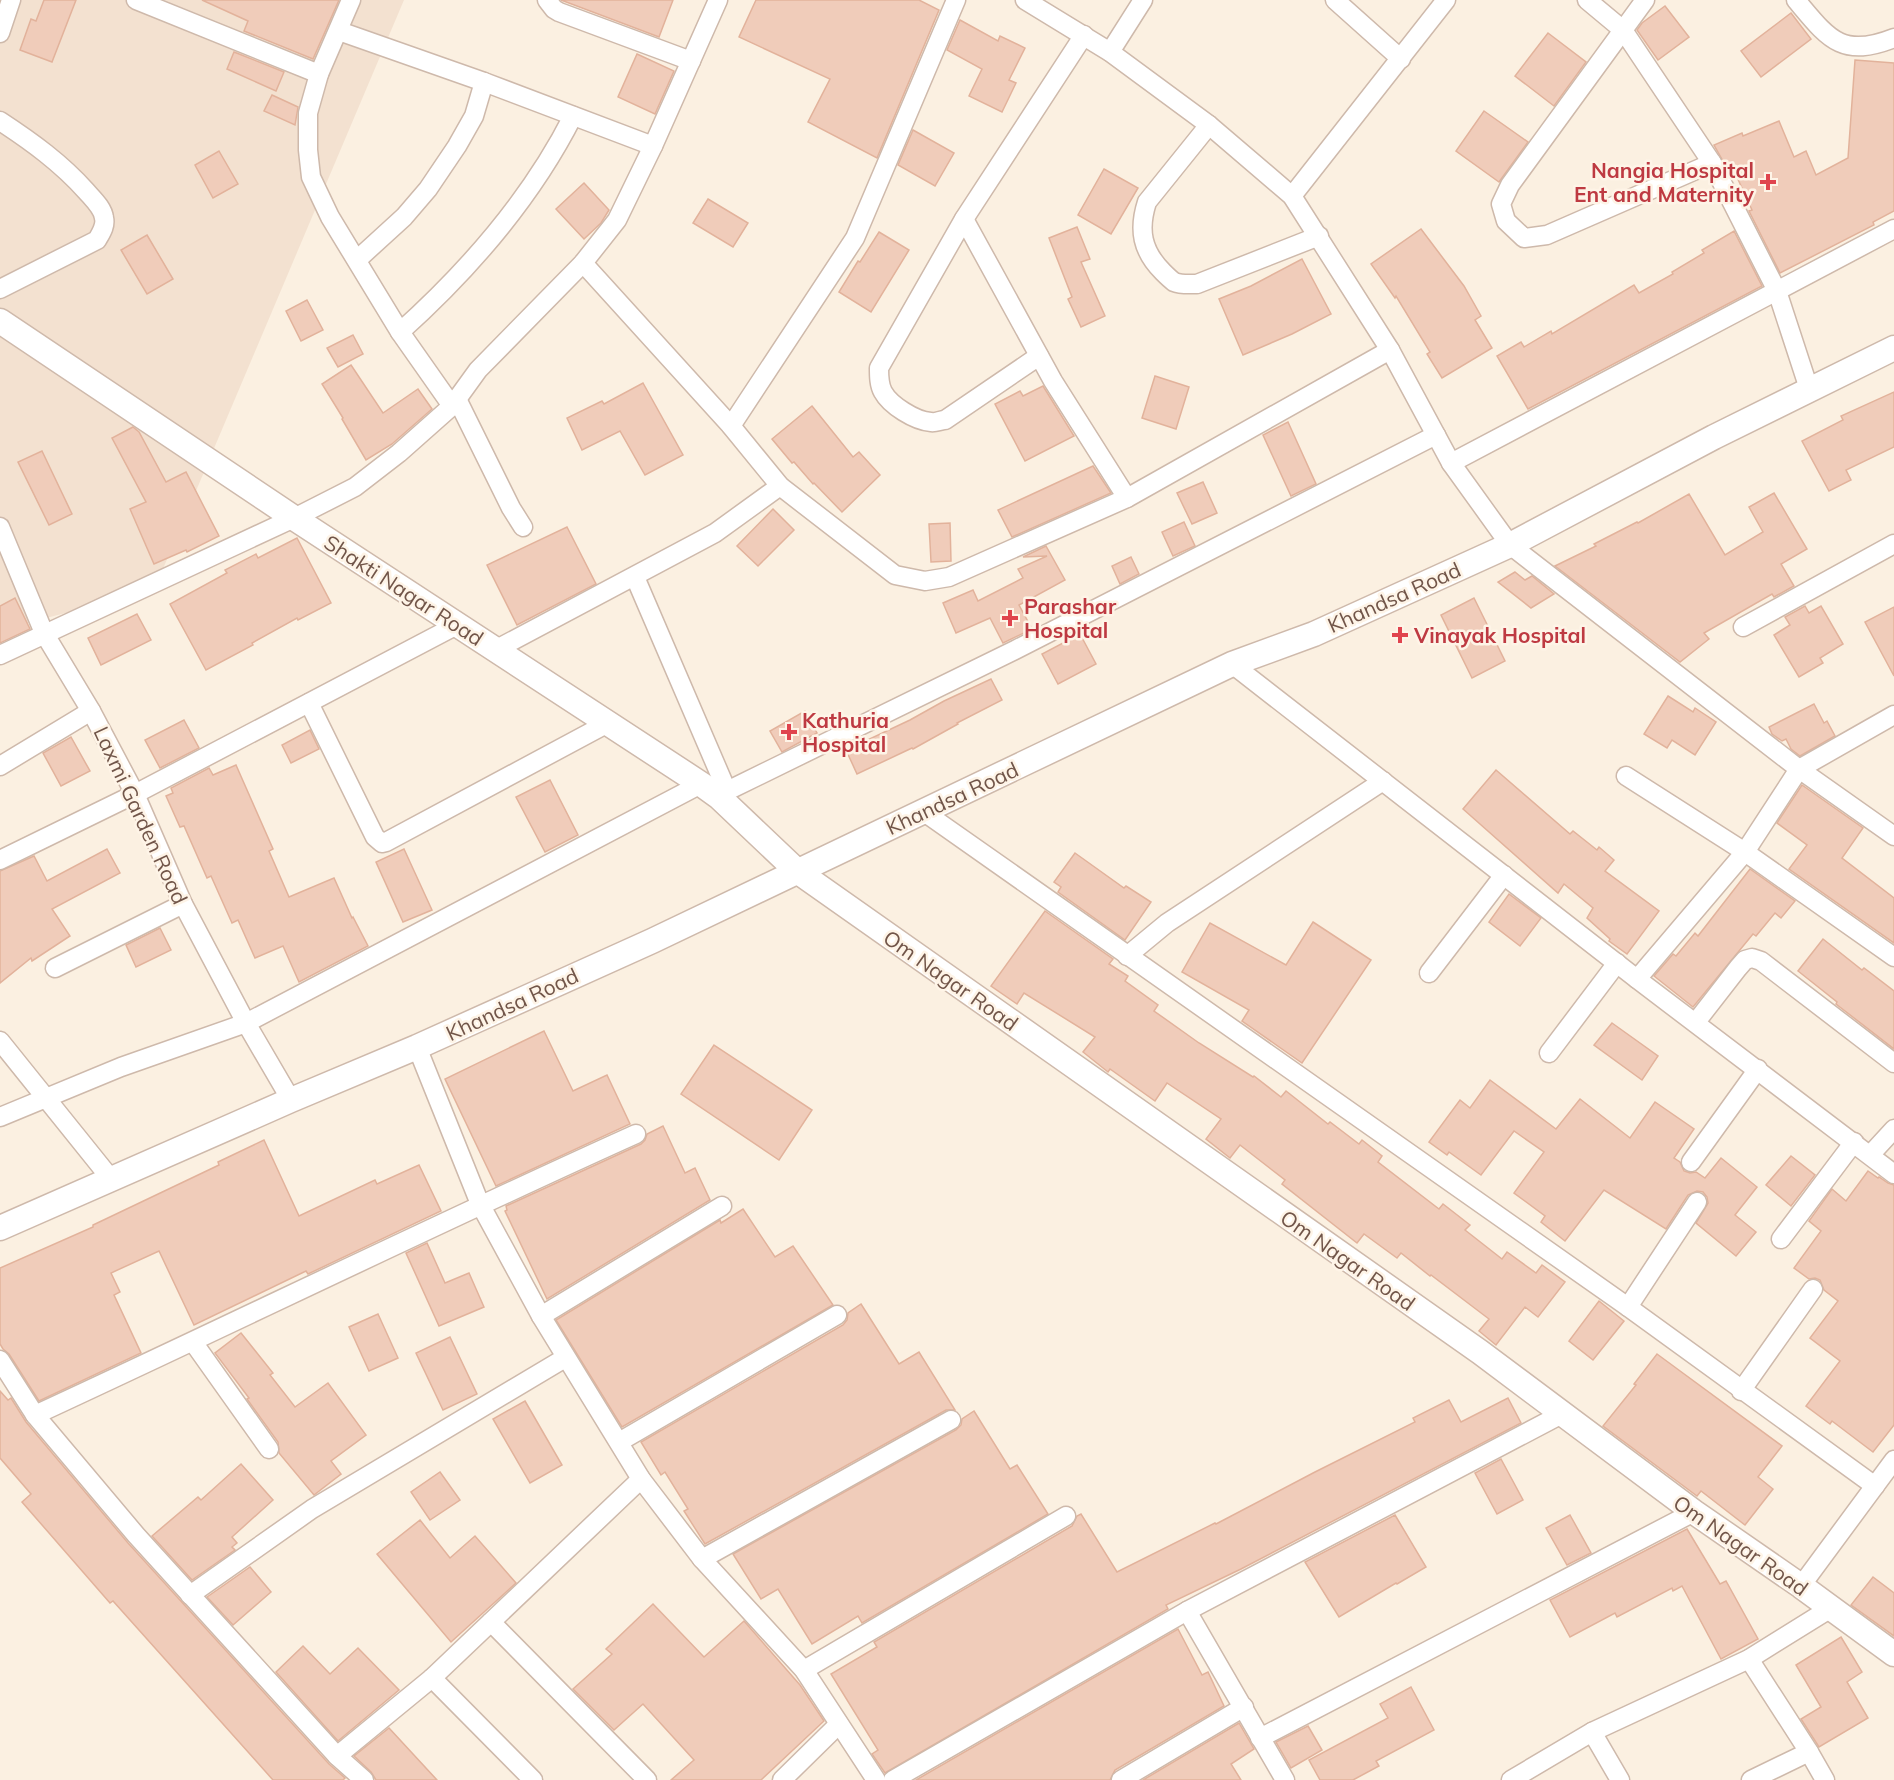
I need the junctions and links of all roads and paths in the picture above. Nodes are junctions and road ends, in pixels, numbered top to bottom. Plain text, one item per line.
1 (11, 0) edge
2 (136, 0) edge
3 (351, 0) edge
4 (547, 0) edge
5 (718, 0) edge
6 (956, 0) edge
7 (1025, 0) edge
8 (1143, 0) edge
9 (1335, 0) edge
10 (1446, 0) edge
11 (1587, 0) edge
12 (1644, 0) edge
13 (1796, 0) edge
14 (1623, 30) junction
15 (339, 31) junction
16 (0, 33) edge
17 (1084, 35) junction
18 (1894, 38) edge
19 (1110, 52) junction
20 (1401, 58) junction
21 (691, 62) junction
22 (319, 74) junction
23 (484, 82) junction
24 (573, 116) junction
25 (0, 122) edge
26 (1209, 125) junction
27 (653, 146) junction
28 (1712, 163) junction
29 (1293, 196) junction
30 (964, 219) junction
31 (1894, 230) edge
32 (1319, 236) junction
33 (358, 259) junction
34 (583, 262) junction
35 (0, 289) edge
36 (1777, 291) junction
37 (0, 321) edge
38 (400, 332) junction
39 (1894, 348) edge
40 (1390, 350) junction
41 (1039, 356) junction
42 (1809, 389) junction
43 (454, 403) junction
44 (731, 426) junction
45 (1436, 435) junction
46 (1451, 463) junction
47 (780, 486) junction
48 (1127, 498) junction
49 (294, 518) junction
50 (523, 527) dead end
51 (2, 539) edge
52 (1894, 544) edge
53 (1510, 545) junction
54 (635, 577) junction
55 (457, 625) junction
56 (1743, 627) dead end
57 (44, 633) junction
58 (495, 650) junction
59 (0, 655) edge
60 (1232, 664) junction
61 (309, 703) junction
62 (91, 711) junction
63 (1894, 715) edge
64 (608, 723) junction
65 (0, 766) edge
66 (1799, 769) junction
67 (1626, 776) dead end
68 (1383, 781) junction
69 (716, 791) junction
70 (135, 794) junction
71 (924, 812) junction
72 (1894, 836) edge
73 (1745, 852) junction
74 (0, 860) edge
75 (797, 871) junction
76 (1504, 875) junction
77 (183, 904) junction
78 (1127, 956) junction
79 (1894, 957) edge
80 (1617, 963) junction
81 (55, 968) dead end
82 (1429, 972) dead end
83 (1637, 979) junction
84 (1696, 1022) junction
85 (246, 1023) junction
86 (0, 1041) edge
87 (417, 1047) junction
88 (1549, 1053) dead end
89 (1894, 1063) edge
90 (1758, 1069) junction
91 (46, 1098) junction
92 (291, 1100) junction
93 (0, 1117) edge
94 (1894, 1129) edge
95 (636, 1134) dead end
96 (1854, 1142) junction
97 (1870, 1154) junction
98 (1691, 1162) dead end
99 (1894, 1174) edge
100 (111, 1179) junction
101 (1697, 1202) dead end
102 (480, 1204) junction
103 (722, 1206) dead end
104 (0, 1228) edge
105 (1780, 1239) dead end
106 (1813, 1289) dead end
107 (1628, 1307) junction
108 (837, 1315) dead end
109 (541, 1316) junction
110 (193, 1342) junction
111 (565, 1358) junction
112 (0, 1360) edge
113 (1741, 1391) junction
114 (1562, 1414) junction
115 (34, 1415) junction
116 (951, 1420) dead end
117 (619, 1442) junction
118 (269, 1449) dead end
119 (1894, 1460) edge
120 (641, 1479) junction
121 (1875, 1486) junction
122 (1694, 1512) junction
123 (1066, 1516) dead end
124 (702, 1559) junction
125 (1801, 1586) junction
126 (189, 1595) junction
127 (1831, 1608) junction
128 (1187, 1611) junction
129 (491, 1622) junction
130 (1894, 1654) edge
131 (1749, 1659) junction
132 (804, 1670) junction
133 (432, 1678) junction
134 (1244, 1707) junction
135 (839, 1724) junction
136 (1592, 1732) junction
137 (1260, 1738) junction
138 (1809, 1752) junction
139 (337, 1756) junction
140 (364, 1780) edge
141 (533, 1780) edge
142 (647, 1780) edge
143 (782, 1780) edge
144 (876, 1780) edge
145 (893, 1780) edge
146 (1121, 1780) edge
147 (1285, 1780) edge
148 (1511, 1780) edge
149 (1620, 1780) edge
150 (1751, 1780) edge
151 (1825, 1780) edge

1 - 16 street
2 - 22 street
3 - 15 street
4 - 21 street
5 - 21 street
6 - 44 street
7 - 17 street
8 - 19 street
9 - 20 street
10 - 20 street
11 - 14 street
12 - 14 street
13 - 18 street
14 - 28 street
14 - 28 street
15 - 22 street
15 - 23 street
17 - 19 street
17 - 30 street
19 - 26 street
20 - 29 street
21 - 27 street
22 - 33 street
23 - 24 street
23 - 33 street
24 - 27 street
24 - 38 street
25 - 35 street
26 - 29 street
26 - 32 street
27 - 34 street
28 - 36 street
29 - 32 street
30 - 41 street
30 - 41 street
31 - 36 street
32 - 40 street
33 - 38 street
34 - 43 street
34 - 44 street
36 - 42 street
36 - 46 street
37 - 49 street, Shakti Nagar Road
38 - 43 street
39 - 42 street, Khandsa Road
40 - 45 street
40 - 48 street
41 - 48 street
42 - 53 street, Khandsa Road
43 - 49 street
43 - 50 street
44 - 47 street
45 - 46 street
45 - 69 street
46 - 53 street
47 - 48 street
47 - 54 street
49 - 55 street, Shakti Nagar Road
49 - 57 street
51 - 57 street, Laxmi Garden Road
52 - 56 street
53 - 60 street, Khandsa Road
53 - 66 street
54 - 58 street
54 - 69 street
55 - 58 street, Shakti Nagar Road
55 - 61 street
57 - 59 street
57 - 62 street, Laxmi Garden Road
58 - 64 street, Shakti Nagar Road
60 - 68 street
60 - 71 street, Khandsa Road
61 - 64 street
61 - 70 street
62 - 65 street
62 - 70 street, Laxmi Garden Road
63 - 66 street
64 - 69 street, Shakti Nagar Road
66 - 72 street
66 - 73 street
67 - 73 street
68 - 76 street
68 - 78 street
69 - 75 street, Shakti Nagar Road
69 - 85 street
70 - 74 street
70 - 77 street, Laxmi Garden Road
71 - 75 street, Khandsa Road
71 - 78 street
73 - 79 street
73 - 83 street
75 - 87 street, Khandsa Road
75 - 114 street, Om Nagar Road
76 - 80 street
76 - 82 street
77 - 81 street
77 - 85 street, Laxmi Garden Road
78 - 107 street
80 - 83 street
80 - 88 street
83 - 84 street
84 - 89 street
84 - 90 street
85 - 91 street
85 - 92 street, Laxmi Garden Road
86 - 91 street
87 - 92 street, Khandsa Road
87 - 102 street
90 - 96 street
90 - 98 street
91 - 93 street
91 - 100 street
92 - 100 street, Khandsa Road
94 - 97 street
95 - 102 street
96 - 97 street
96 - 105 street
97 - 99 street
100 - 104 street, Khandsa Road
101 - 107 street
102 - 109 street
102 - 110 street
103 - 109 street
106 - 113 street
107 - 113 street
108 - 117 street
109 - 111 street
110 - 115 street
110 - 118 street
111 - 117 street
111 - 126 street
112 - 115 street
113 - 121 street
114 - 122 street, Om Nagar Road
114 - 128 street
115 - 126 street
116 - 124 street
117 - 120 street
119 - 121 street
120 - 124 street
120 - 129 street
121 - 125 street
122 - 125 street, Om Nagar Road
122 - 137 street
123 - 132 street
124 - 132 street
125 - 127 street, Om Nagar Road
126 - 139 street
127 - 130 street, Om Nagar Road
127 - 131 street
128 - 134 street
128 - 145 street
129 - 133 street
129 - 142 street
131 - 136 street
131 - 138 street
132 - 135 street
133 - 139 street
133 - 141 street
134 - 137 street
134 - 146 street
135 - 143 street
135 - 144 street
136 - 148 street
136 - 149 street
137 - 147 street
138 - 150 street
138 - 151 street
139 - 140 street

